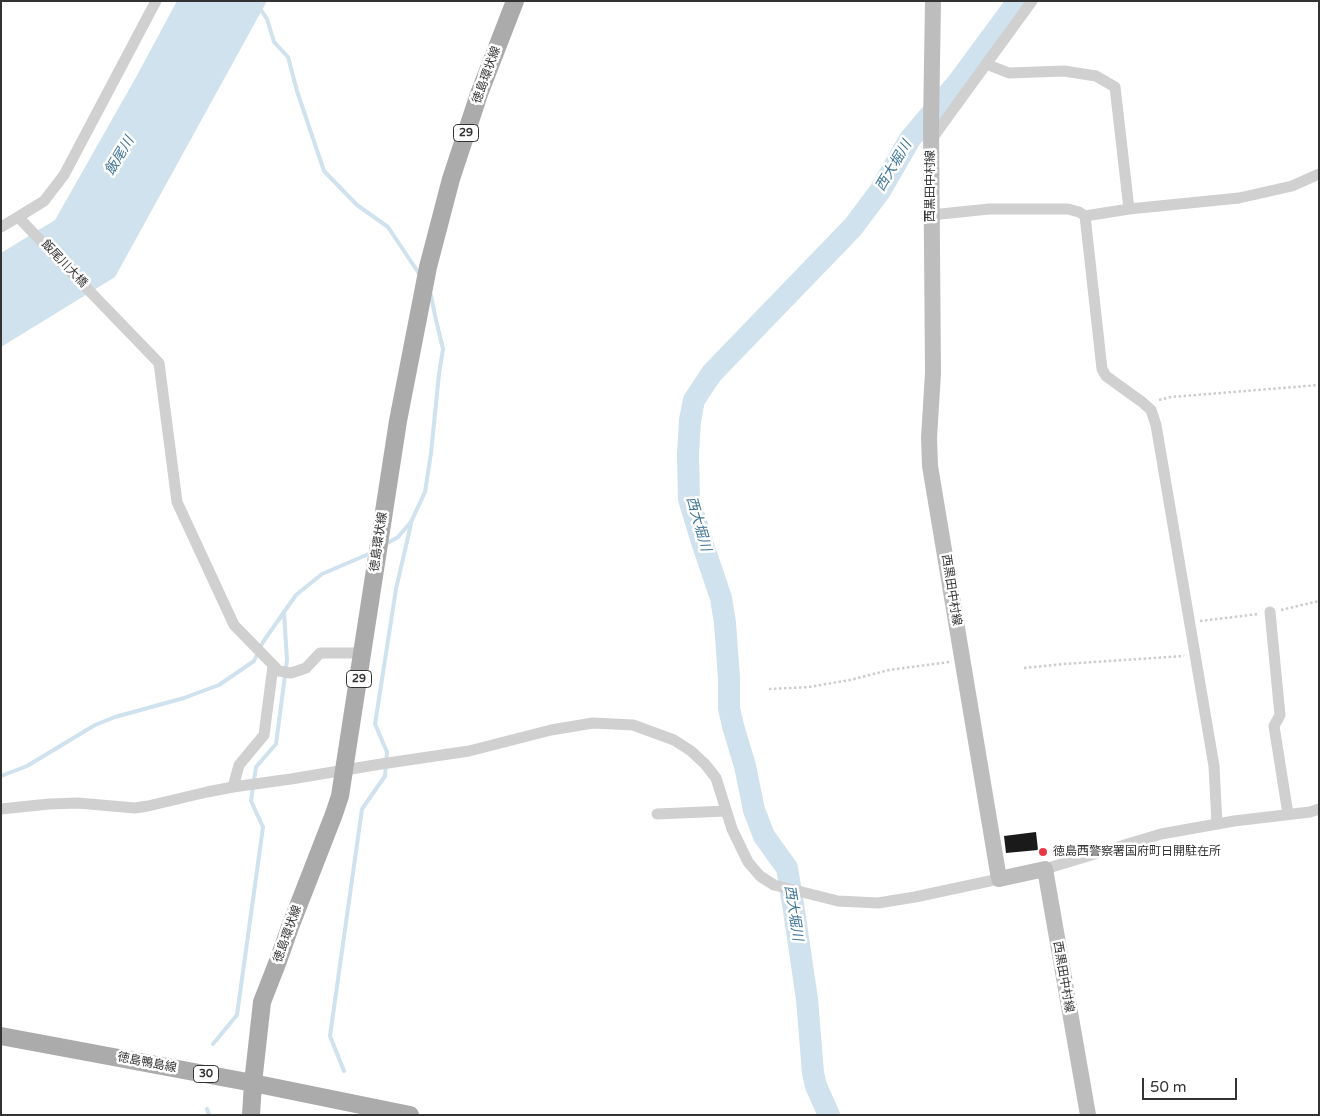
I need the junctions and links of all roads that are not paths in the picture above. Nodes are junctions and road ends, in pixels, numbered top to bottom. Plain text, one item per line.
1 (156, 1) edge
2 (515, 1) edge
3 (933, 1) edge
4 (1032, 1) edge
5 (986, 64) junction
6 (931, 132) junction
7 (1319, 174) edge
8 (1129, 209) junction
9 (932, 214) junction
10 (1085, 216) junction
11 (22, 221) junction
12 (1, 227) edge
13 (1270, 612) road end
14 (363, 653) junction
15 (278, 668) junction
16 (344, 770) junction
17 (233, 787) junction
18 (1, 808) edge
19 (1319, 809) edge
20 (726, 811) junction
21 (657, 814) dead end
22 (1288, 814) junction
23 (1217, 824) junction
24 (1045, 869) junction
25 (998, 879) junction
26 (1, 1036) edge
27 (253, 1083) junction
28 (249, 1115) edge
29 (410, 1115) edge
30 (1088, 1115) edge

1 - 11 street
2 - 14 main road, 徳島環状線 / 29
3 - 6 main road, 西黒田中村線
4 - 5 street
5 - 6 street
5 - 8 street
6 - 9 main road, 西黒田中村線
7 - 8 street
8 - 10 street
9 - 10 street
9 - 25 main road, 西黒田中村線
10 - 23 street
11 - 12 street
11 - 15 street, 飯尾川大橋
13 - 22 street
14 - 15 street
14 - 16 main road, 徳島環状線 / 29
15 - 17 street
16 - 17 street
16 - 20 street
16 - 27 main road, 徳島環状線 / 29
17 - 18 street
19 - 22 street
20 - 21 street
20 - 25 street
22 - 23 street
23 - 24 street
24 - 25 main road
24 - 30 main road, 西黒田中村線
26 - 27 main road, 徳島鴨島線 / 30
27 - 28 main road, 徳島環状線 / 29
27 - 29 main road, 徳島鴨島線 / 30

